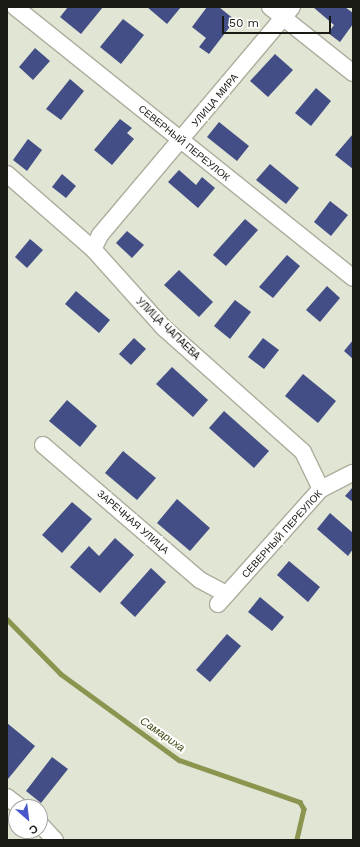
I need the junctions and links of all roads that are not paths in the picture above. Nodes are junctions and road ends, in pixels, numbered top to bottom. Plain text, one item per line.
1 (16, 7) edge
2 (270, 7) edge
3 (288, 12) edge
4 (353, 73) edge
5 (180, 140) junction
6 (7, 174) edge
7 (93, 249) junction
8 (353, 278) edge
9 (43, 445) dead end
10 (353, 473) edge
11 (321, 489) junction
12 (222, 599) joint
13 (48, 833) edge
14 (55, 840) edge

1 - 5 street, СЕВЕРНЫЙ ПЕРЕУЛОК
2 - 3 street
3 - 4 street
3 - 5 street, УЛИЦА МИРА
5 - 7 street, УЛИЦА МИРА
5 - 8 street, СЕВЕРНЫЙ ПЕРЕУЛОК
6 - 7 street, УЛИЦА ЧАПАЕВА
7 - 11 street, УЛИЦА ЧАПАЕВА
9 - 12 street, ЗАРЕЧНАЯ УЛИЦА
10 - 11 street, СЕВЕРНЫЙ ПЕРЕУЛОК
11 - 12 street, СЕВЕРНЫЙ ПЕРЕУЛОК
13 - 14 street

